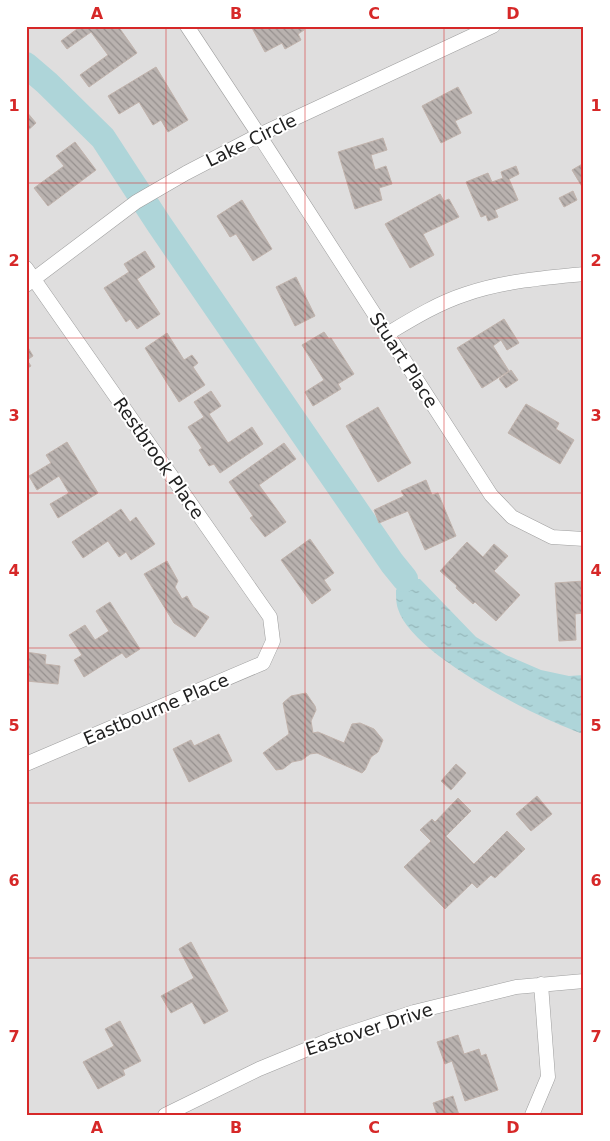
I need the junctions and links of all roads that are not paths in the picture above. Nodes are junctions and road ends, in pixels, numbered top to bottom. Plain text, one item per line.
1 (187, 26) edge
2 (493, 26) edge
3 (259, 135) junction
4 (584, 274) edge
5 (29, 278) edge
6 (387, 334) junction
7 (584, 539) edge
8 (273, 641) joint
9 (26, 764) edge
10 (584, 981) edge
11 (541, 984) junction
12 (165, 1115) edge
13 (532, 1115) edge

1 - 3 street, Stuart Place
2 - 3 street, Lake Circle
3 - 5 street, Lake Circle
3 - 6 street, Stuart Place
4 - 6 street
5 - 8 street, Restbrook Place
6 - 7 street, Stuart Place
8 - 9 street, Eastbourne Place
10 - 11 street, Eastover Drive
11 - 12 street, Eastover Drive
11 - 13 street

